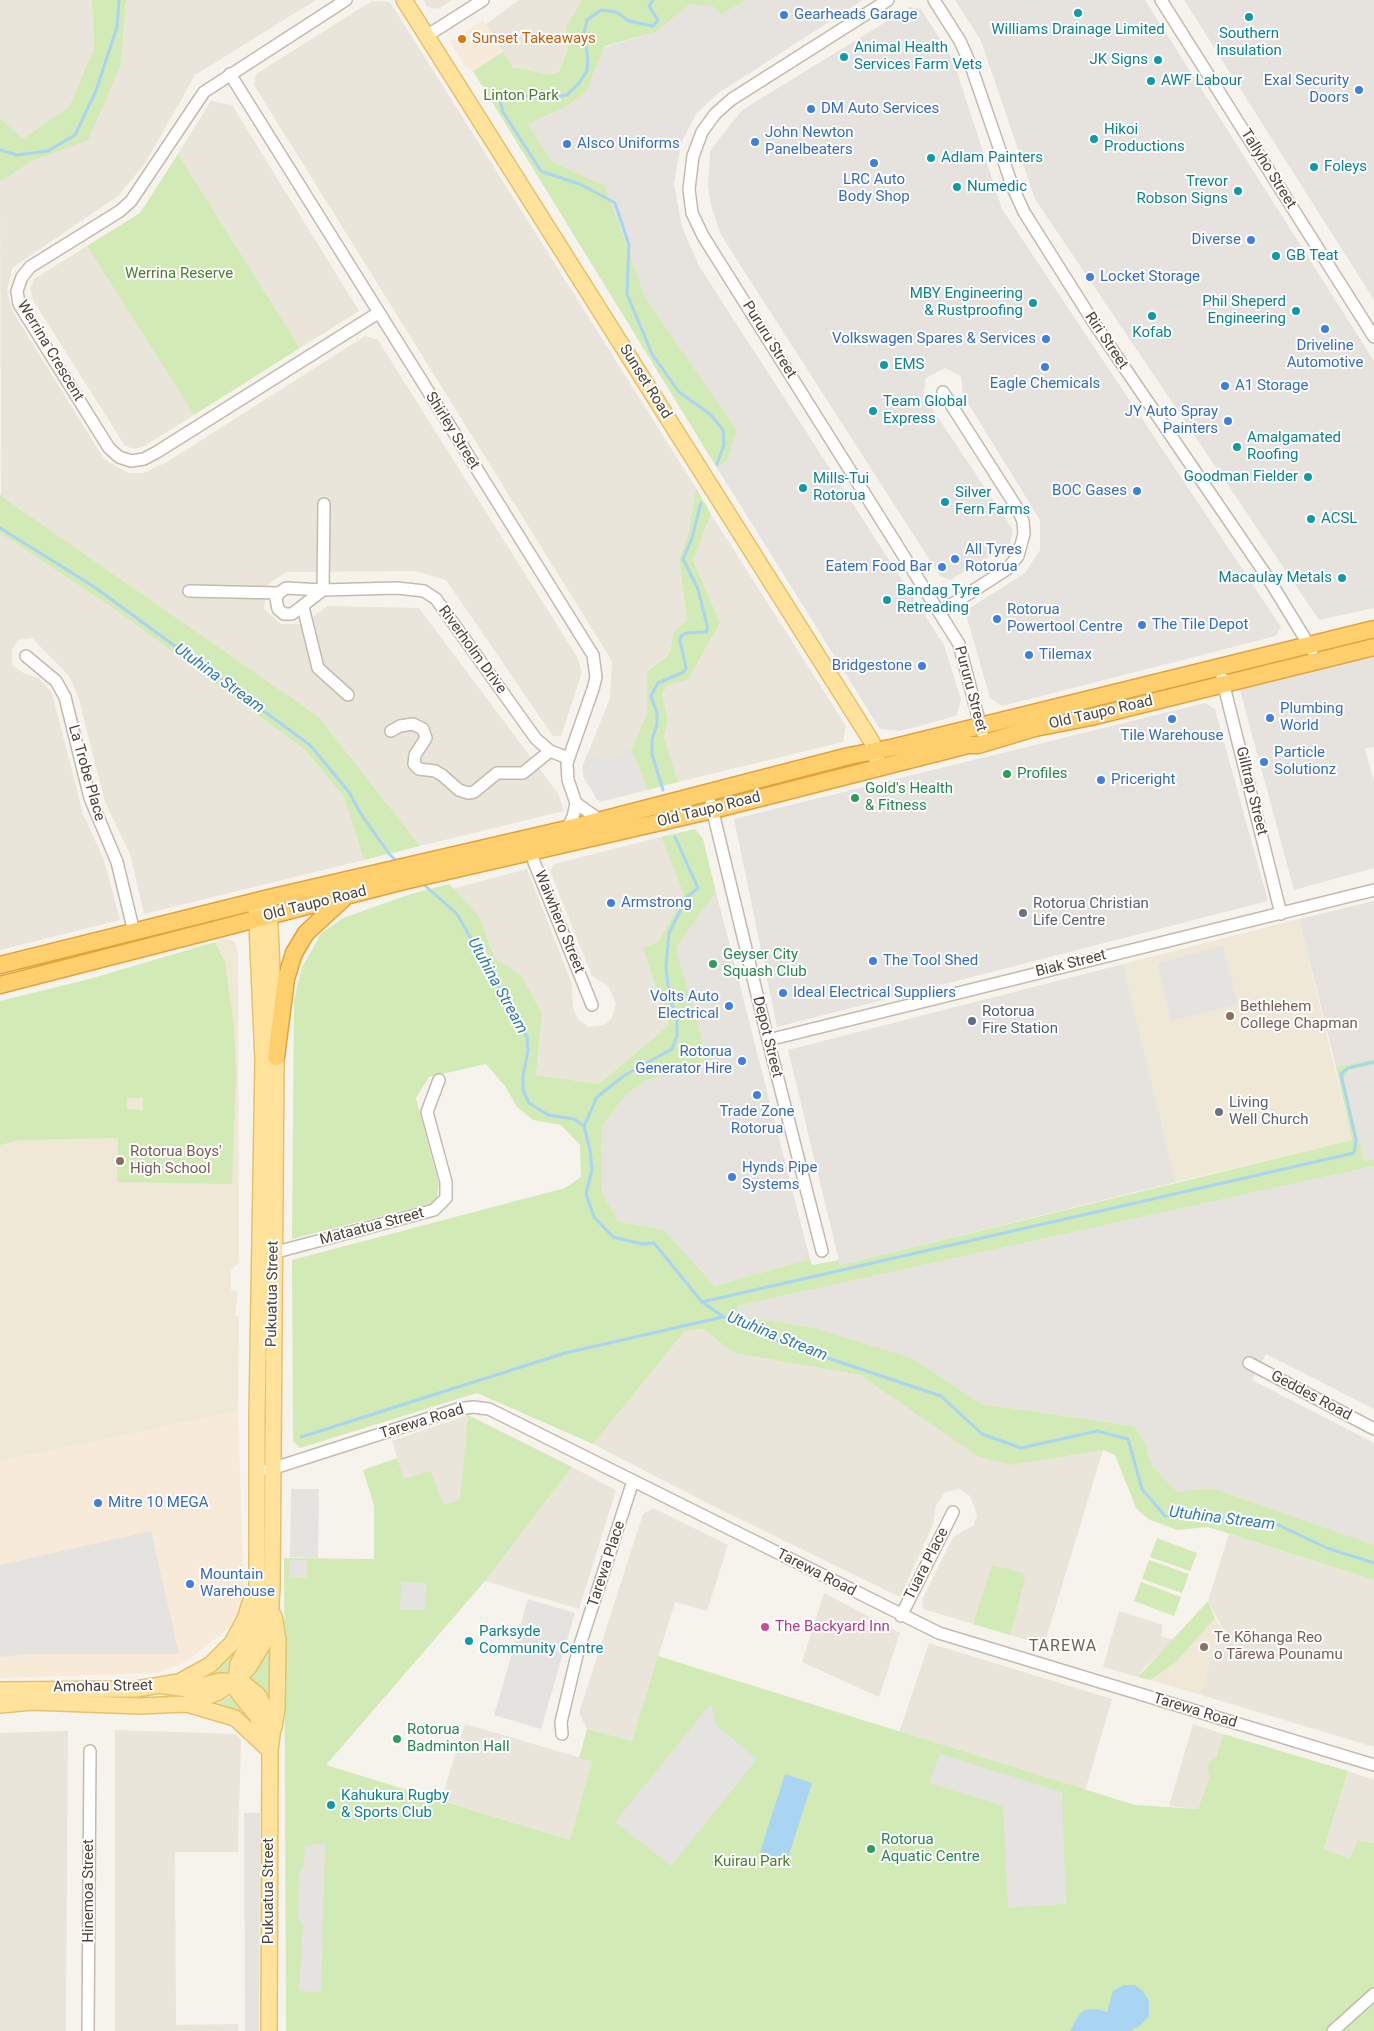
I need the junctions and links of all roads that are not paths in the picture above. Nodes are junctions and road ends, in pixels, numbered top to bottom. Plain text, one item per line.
1 (346, 0) edge
2 (404, 0) edge
3 (483, 0) edge
4 (888, 0) edge
5 (934, 0) edge
6 (1161, 0) edge
7 (428, 35) junction
8 (230, 74) junction
9 (378, 313) junction
10 (1374, 337) edge
11 (943, 392) dead end
12 (324, 504) dead end
13 (324, 590) junction
14 (189, 591) dead end
15 (279, 593) junction
16 (302, 607) junction
17 (940, 612) junction
18 (1374, 629) edge
19 (1309, 644) junction
20 (1374, 647) edge
21 (26, 656) dead end
22 (1318, 661) junction
23 (1222, 675) junction
24 (348, 695) dead end
25 (980, 726) junction
26 (391, 731) dead end
27 (984, 744) junction
28 (876, 750) junction
29 (550, 751) junction
30 (568, 758) junction
31 (879, 767) junction
32 (709, 792) junction
33 (576, 803) junction
34 (713, 810) junction
35 (601, 821) junction
36 (567, 829) junction
37 (532, 845) junction
38 (399, 876) junction
39 (1374, 890) edge
40 (346, 896) junction
41 (262, 900) junction
42 (1280, 914) junction
43 (263, 917) junction
44 (134, 932) junction
45 (0, 965) edge
46 (43, 974) junction
47 (0, 985) edge
48 (592, 1005) dead end
49 (768, 1040) junction
50 (276, 1057) junction
51 (439, 1080) dead end
52 (822, 1251) dead end
53 (267, 1254) junction
54 (1249, 1363) dead end
55 (1374, 1429) edge
56 (272, 1468) junction
57 (257, 1472) junction
58 (633, 1481) junction
59 (953, 1512) dead end
60 (257, 1567) junction
61 (272, 1602) junction
62 (901, 1616) junction
63 (236, 1680) junction
64 (164, 1686) junction
65 (0, 1690) edge
66 (186, 1704) junction
67 (0, 1705) edge
68 (562, 1734) dead end
69 (272, 1735) junction
70 (90, 1751) dead end
71 (270, 1751) junction
72 (1374, 1765) edge
73 (1374, 1994) edge
74 (88, 2031) edge
75 (269, 2031) edge
76 (1333, 2031) edge

1 - 8 street, Werrina Crescent
2 - 7 main road, Sunset Road
3 - 7 street
4 - 17 street, Pururu Street
5 - 19 street, Riri Street
6 - 10 street, Tallyho Street
7 - 28 main road, Sunset Road
8 - 9 street, Shirley Street
8 - 9 street, Werrina Crescent
9 - 30 street, Shirley Street
11 - 17 street
12 - 13 street
13 - 15 street, Riverholm Drive
13 - 16 street
13 - 29 street, Riverholm Drive
14 - 15 street, Riverholm Drive
15 - 16 street
16 - 24 street
17 - 25 street, Pururu Street
18 - 19 highway, Old Taupo Road
19 - 22 street, Riri Street
19 - 23 highway, Old Taupo Road
20 - 22 highway, Old Taupo Road
21 - 44 street, La Trobe Place
22 - 23 highway, Old Taupo Road
23 - 25 highway, Old Taupo Road
23 - 27 highway, Old Taupo Road
23 - 42 street, Gilltrap Street
25 - 27 street, Pururu Street
25 - 28 highway, Old Taupo Road
26 - 29 street
27 - 31 highway, Old Taupo Road
28 - 31 main road, Sunset Road
28 - 32 highway, Old Taupo Road
29 - 30 street, Riverholm Drive
30 - 33 street, Shirley Street
31 - 34 highway, Old Taupo Road
32 - 34 street, Depot Street
32 - 35 highway, Old Taupo Road
33 - 35 street
33 - 36 street
34 - 37 highway, Old Taupo Road
34 - 49 street, Depot Street
35 - 36 highway, Old Taupo Road
36 - 37 highway, Old Taupo Road
37 - 38 highway, Old Taupo Road
37 - 48 street, Waiwhero Street
38 - 40 highway, Old Taupo Road
38 - 41 highway, Old Taupo Road
39 - 42 street, Biak Street
40 - 43 highway, Old Taupo Road
40 - 50 highway
41 - 43 main road, Pukuatua Street
41 - 44 highway, Old Taupo Road
42 - 49 street, Biak Street
43 - 46 highway, Old Taupo Road
43 - 50 main road, Pukuatua Street
43 - 53 main road, Pukuatua Street
44 - 45 highway, Old Taupo Road
44 - 46 highway, Old Taupo Road
46 - 47 highway, Old Taupo Road
49 - 52 street, Depot Street
50 - 53 main road, Pukuatua Street
51 - 53 street, Mataatua Street
53 - 56 main road, Pukuatua Street
53 - 57 main road, Pukuatua Street
54 - 55 street, Geddes Road
56 - 57 street, Tarewa Road
56 - 58 street, Tarewa Road
56 - 61 main road, Pukuatua Street
57 - 60 main road, Pukuatua Street
58 - 62 street, Tarewa Road
58 - 68 street, Tarewa Place
59 - 62 street, Tuara Place
60 - 63 main road
60 - 64 main road, Amohau Street
61 - 63 main road, Pukuatua Street
61 - 69 main road
62 - 72 street, Tarewa Road
63 - 64 main road
63 - 66 main road, Amohau Street
63 - 69 main road, Pukuatua Street
63 - 71 main road, Pukuatua Street
64 - 65 main road, Amohau Street
66 - 67 main road, Amohau Street
66 - 71 main road
69 - 71 main road, Pukuatua Street
70 - 74 street, Hinemoa Street
71 - 75 main road, Pukuatua Street
73 - 76 street

